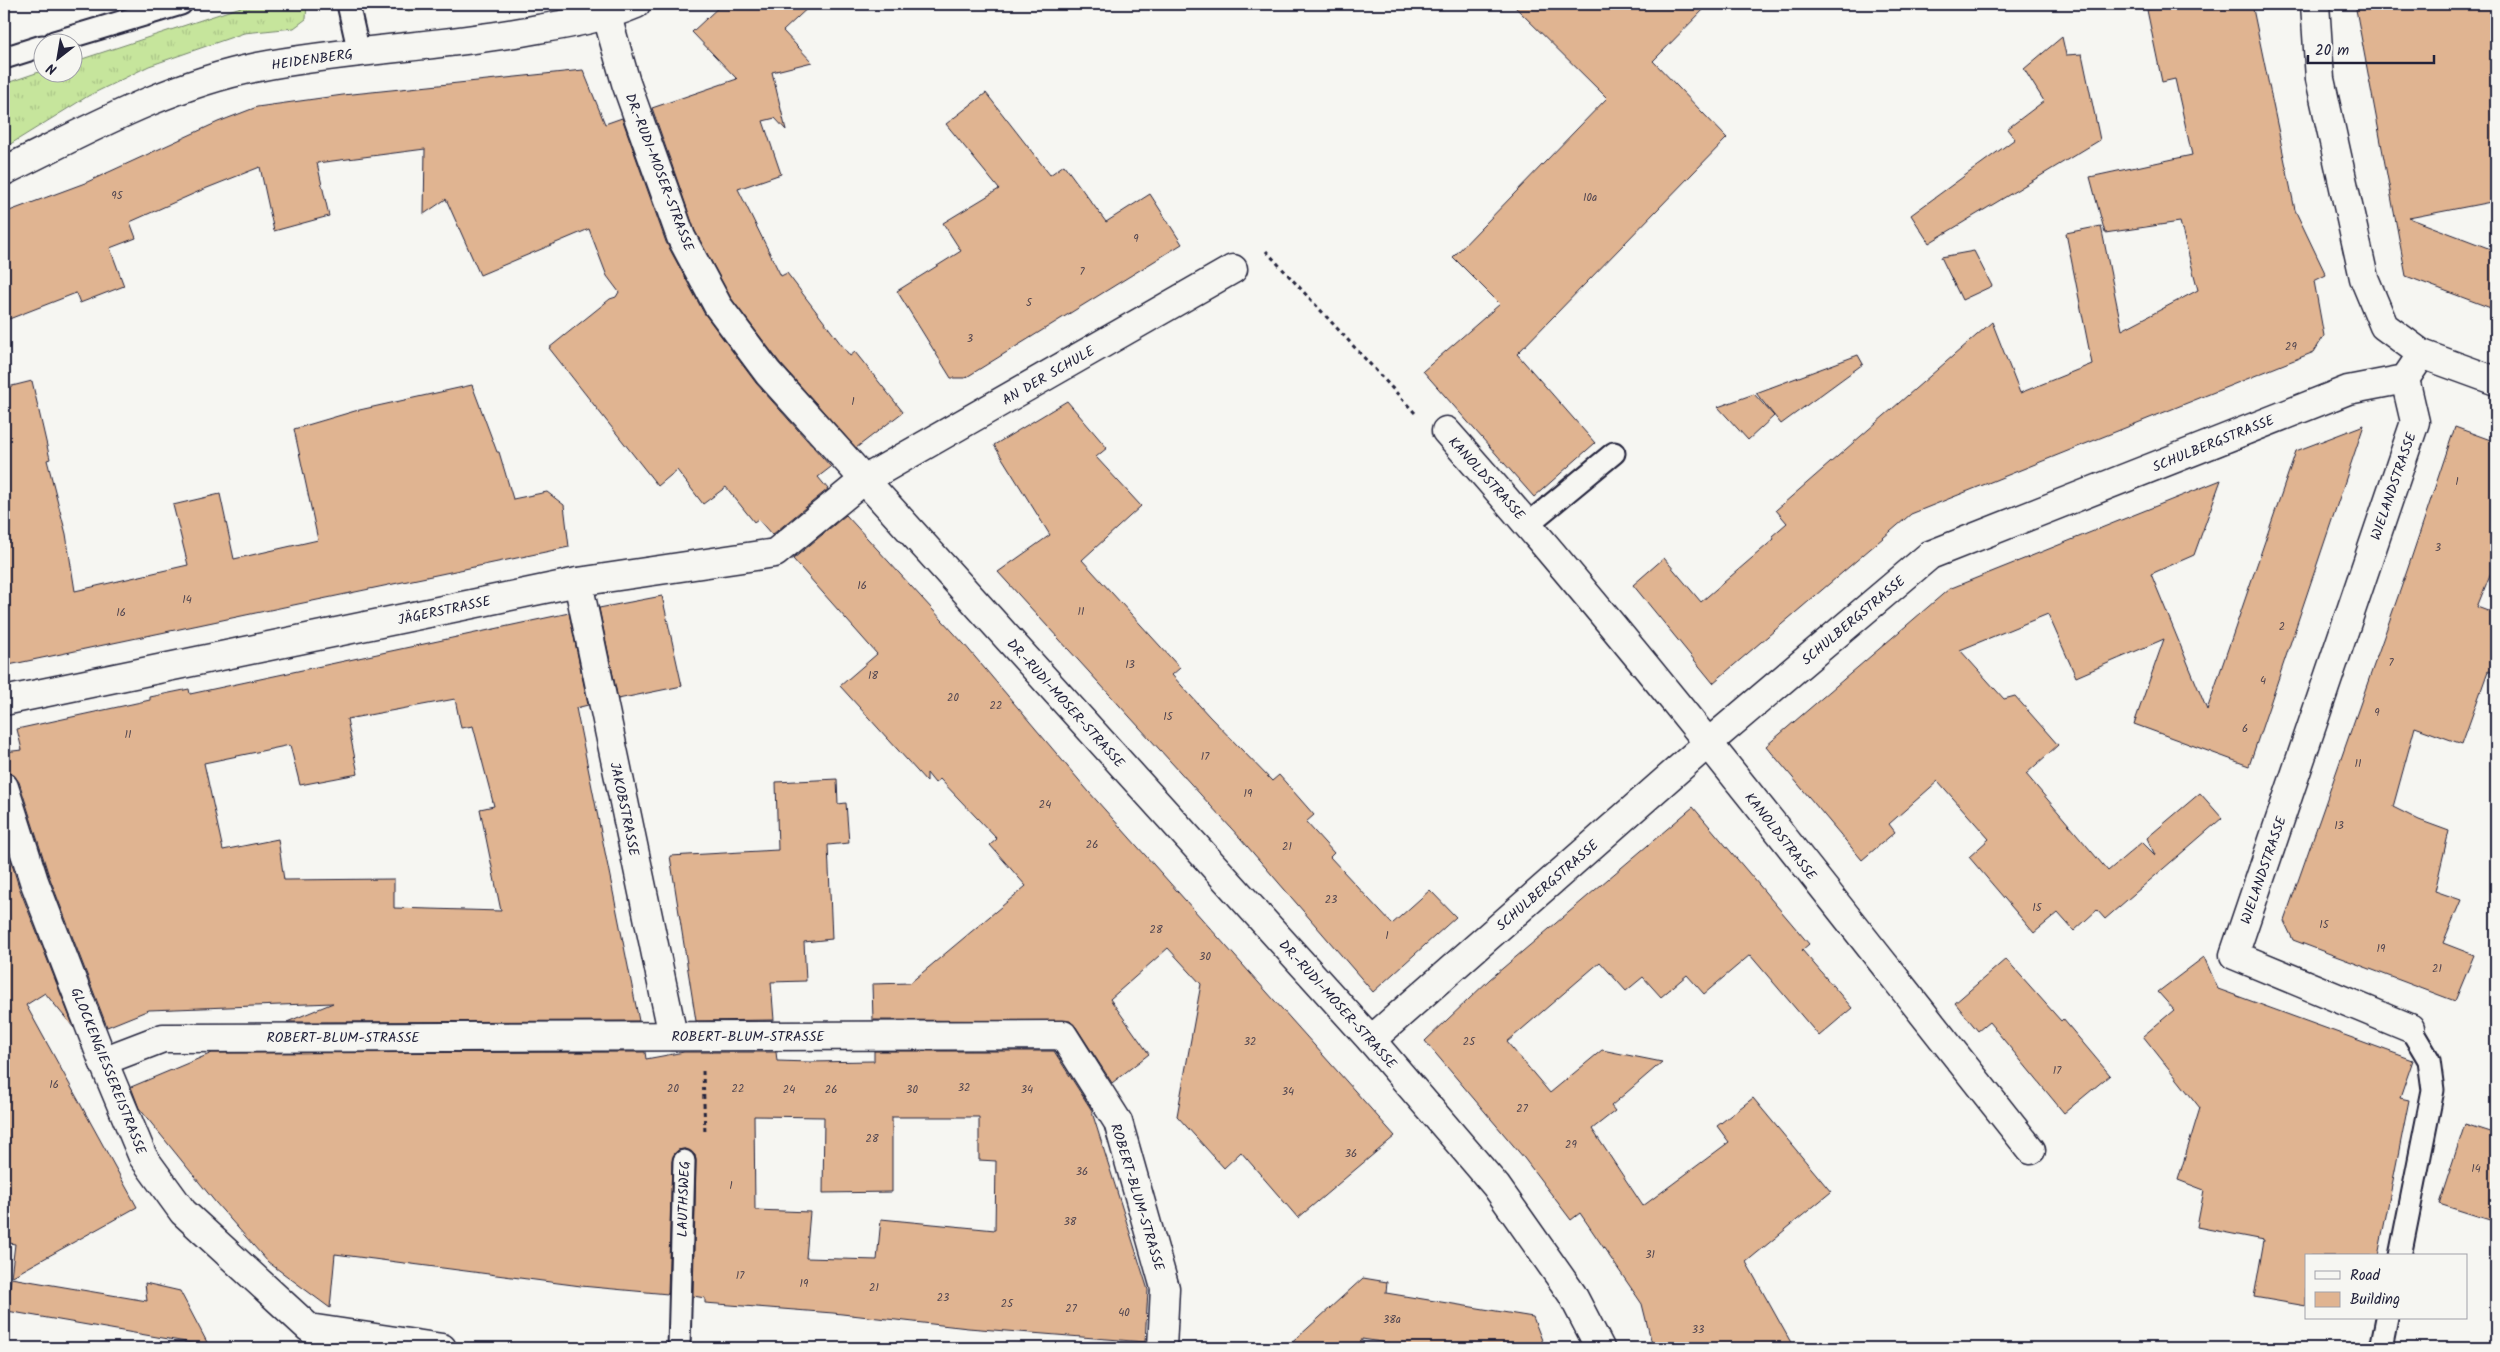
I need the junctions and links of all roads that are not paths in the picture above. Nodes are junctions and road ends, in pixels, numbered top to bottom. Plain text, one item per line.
1 (180, 4) edge
2 (348, 4) edge
3 (636, 4) edge
4 (2315, 4) edge
5 (606, 16) junction
6 (82, 34) edge
7 (32, 49) edge
8 (358, 52) junction
9 (4, 58) edge
10 (4, 171) edge
11 (1233, 269) dead end
12 (2422, 354) junction
13 (2405, 379) junction
14 (2496, 381) edge
15 (1446, 431) road end
16 (1614, 453) dead end
17 (864, 480) junction
18 (1528, 524) junction
19 (578, 582) junction
20 (4, 701) edge
21 (1708, 744) junction
22 (4, 788) edge
23 (2410, 1028) joint
24 (673, 1036) junction
25 (1371, 1040) junction
26 (103, 1061) junction
27 (2031, 1150) dead end
28 (684, 1161) road end
29 (2400, 1254) edge
30 (2387, 1320) edge
31 (442, 1348) edge
32 (679, 1348) edge
33 (1162, 1348) edge
34 (1600, 1348) edge
35 (2381, 1348) edge

1 - 6 lane
2 - 8 lane
3 - 5 street, HEIDENBERG
4 - 12 street
5 - 8 street, HEIDENBERG
5 - 17 street, DR.-RUDI-MOSER-STRASSE
7 - 9 lane
8 - 10 street, HEIDENBERG
11 - 17 street, AN DER SCHULE
12 - 13 street
12 - 14 street
13 - 21 street, SCHULBERGSTRASSE
13 - 23 street, WIELANDSTRASSE
15 - 18 street, KANOLDSTRASSE
16 - 18 lane, KANOLDSTRASSE
17 - 19 street, JÄGERSTRASSE
17 - 25 street, DR.-RUDI-MOSER-STRASSE
18 - 21 street, KANOLDSTRASSE
19 - 20 street, JÄGERSTRASSE
19 - 24 street, JAKOBSTRASSE
21 - 25 street, SCHULBERGSTRASSE
21 - 27 street, KANOLDSTRASSE
22 - 26 street, GLOCKENGIESSEREISTRASSE
23 - 29 lane, WIELANDSTRASSE
24 - 26 street, ROBERT-BLUM-STRASSE
24 - 33 street, ROBERT-BLUM-STRASSE
25 - 34 street, DR.-RUDI-MOSER-STRASSE
26 - 31 street, GLOCKENGIESSEREISTRASSE
28 - 32 lane, LAUTHSWEG
30 - 35 lane

